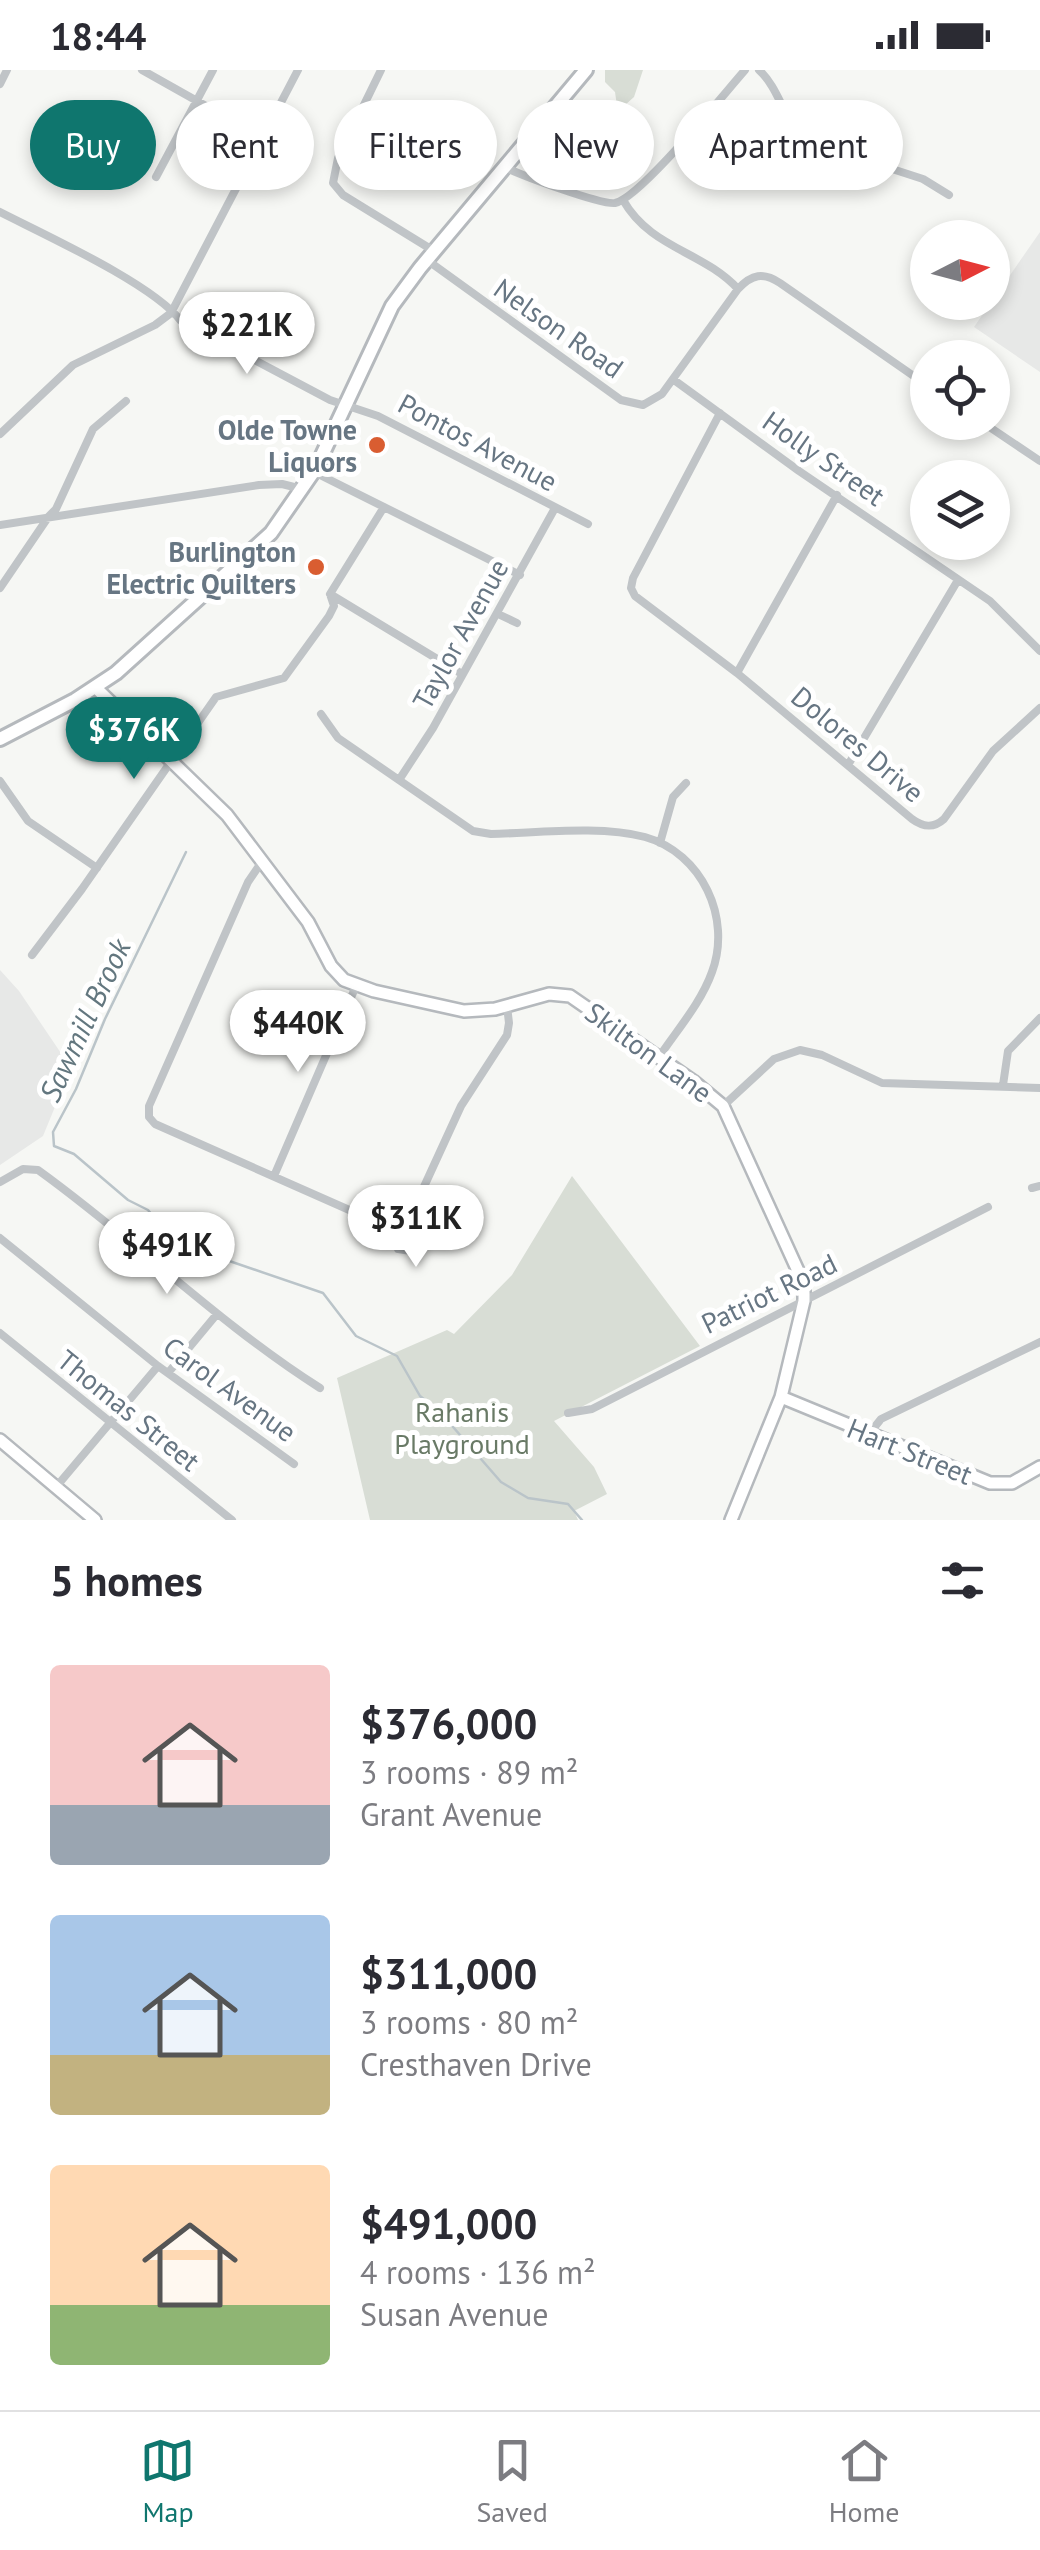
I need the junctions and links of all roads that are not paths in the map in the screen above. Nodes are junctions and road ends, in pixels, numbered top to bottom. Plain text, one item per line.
1 (7, 70) edge
2 (142, 70) edge
3 (213, 70) edge
4 (298, 70) edge
5 (381, 70) edge
6 (586, 70) edge
7 (745, 70) edge
8 (758, 70) edge
9 (0, 84) edge
10 (193, 100) edge
11 (197, 100) edge
12 (283, 100) edge
13 (176, 140) edge
14 (505, 167) junction
15 (156, 177) dead end
16 (236, 190) edge
17 (949, 195) dead end
18 (623, 200) junction
19 (0, 212) edge
20 (430, 256) junction
21 (738, 289) junction
22 (173, 310) junction
23 (910, 374) edge
24 (674, 380) junction
25 (126, 401) dead end
26 (345, 404) junction
27 (720, 413) junction
28 (0, 434) edge
29 (1008, 440) edge
30 (1040, 462) edge
31 (314, 472) junction
32 (304, 489) junction
33 (837, 495) junction
34 (384, 507) junction
35 (555, 508) junction
36 (48, 516) junction
37 (0, 524) edge
38 (588, 524) dead end
39 (520, 575) junction
40 (958, 580) junction
41 (0, 588) edge
42 (330, 594) junction
43 (498, 614) junction
44 (517, 623) dead end
45 (1040, 651) edge
46 (737, 673) junction
47 (462, 674) junction
48 (95, 688) junction
49 (1040, 708) edge
50 (321, 714) dead end
51 (0, 739) edge
52 (183, 744) junction
53 (162, 750) junction
54 (173, 760) junction
55 (848, 766) junction
56 (398, 780) junction
57 (0, 781) edge
58 (686, 784) dead end
59 (660, 843) junction
60 (264, 860) junction
61 (97, 868) junction
62 (32, 955) dead end
63 (356, 986) junction
64 (507, 1006) junction
65 (1040, 1018) edge
66 (659, 1057) junction
67 (1003, 1085) junction
68 (1040, 1088) edge
69 (723, 1106) junction
70 (274, 1176) junction
71 (0, 1182) edge
72 (988, 1208) dead end
73 (406, 1225) junction
74 (396, 1230) junction
75 (0, 1238) edge
76 (804, 1301) junction
77 (217, 1314) junction
78 (0, 1333) edge
79 (1040, 1342) edge
80 (158, 1366) junction
81 (168, 1373) junction
82 (320, 1388) dead end
83 (781, 1397) junction
84 (568, 1413) dead end
85 (109, 1424) junction
86 (868, 1434) junction
87 (0, 1440) edge
88 (294, 1464) dead end
89 (1040, 1467) edge
90 (56, 1487) junction
91 (95, 1520) edge
92 (232, 1520) edge
93 (731, 1520) edge

1 - 9 street
2 - 10 street
3 - 11 street
4 - 12 street
5 - 20 street, Nelson Road
6 - 14 main road
7 - 18 street
8 - 17 street
13 - 15 street
14 - 18 street
14 - 20 main road
16 - 22 street
18 - 21 street
19 - 22 street, Pontos Avenue
20 - 24 street, Nelson Road
20 - 26 main road
21 - 23 street
21 - 24 street, Nelson Road
22 - 26 street, Pontos Avenue
22 - 28 street
24 - 27 street, Holly Street
25 - 36 street
26 - 31 main road
26 - 35 street, Pontos Avenue
27 - 33 street, Holly Street
27 - 46 street, Dolores Drive
29 - 30 street
31 - 32 main road
31 - 34 street
32 - 36 street
32 - 48 main road
33 - 40 street, Holly Street
33 - 46 street
34 - 39 street
34 - 42 street
35 - 38 street, Pontos Avenue
35 - 39 street, Taylor Avenue
36 - 37 street
36 - 41 street
39 - 43 street, Taylor Avenue
40 - 45 street, Holly Street
40 - 55 street
42 - 47 street
42 - 52 street
43 - 44 street
43 - 47 street, Taylor Avenue
46 - 55 street, Dolores Drive
47 - 56 street, Taylor Avenue
48 - 51 main road
48 - 53 street
49 - 55 street, Dolores Drive
50 - 56 street
52 - 53 street
52 - 54 street
53 - 54 street
54 - 60 street
54 - 61 street
56 - 59 street
57 - 61 street
58 - 59 street
59 - 66 street
60 - 63 street
60 - 70 street
61 - 62 street
63 - 64 street, Skilton Lane
63 - 70 street
64 - 66 street, Skilton Lane
64 - 73 street
65 - 67 street
66 - 69 street, Skilton Lane
67 - 68 street
67 - 69 street
69 - 76 street, Skilton Lane
70 - 74 street
71 - 77 street
72 - 76 street, Patriot Road
73 - 74 street
73 - 74 street
75 - 80 street, Carol Avenue
76 - 83 street, Skilton Lane
76 - 84 street, Patriot Road
77 - 81 street
77 - 82 street
78 - 85 street, Thomas Street
79 - 86 street
80 - 81 street, Carol Avenue
80 - 85 street
81 - 88 street, Carol Avenue
83 - 86 street, Hart Street
83 - 93 street, Skilton Lane
85 - 90 street
85 - 92 street, Thomas Street
86 - 89 street, Hart Street
87 - 90 street
90 - 91 street

